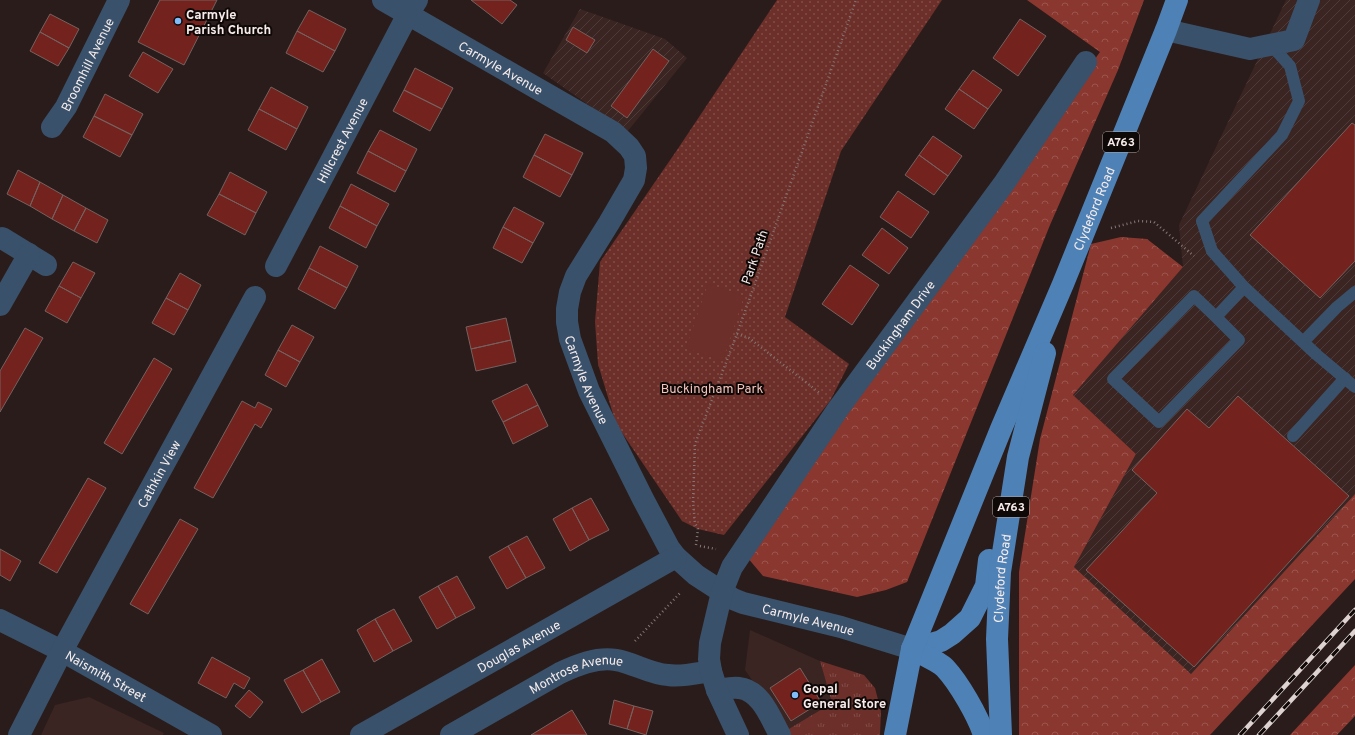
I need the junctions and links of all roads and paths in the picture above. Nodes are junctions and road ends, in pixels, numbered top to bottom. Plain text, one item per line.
1 (119, 0) edge
2 (383, 0) edge
3 (856, 0) edge
4 (1177, 0) edge
5 (1309, 0) edge
6 (413, 7) edge
7 (1166, 30) junction
8 (1271, 45) junction
9 (1086, 62) dead end
10 (52, 127) dead end
11 (1082, 236) junction
12 (2, 238) dead end
13 (1212, 251) junction
14 (276, 266) dead end
15 (1063, 284) junction
16 (1244, 287) junction
17 (1355, 292) edge
18 (255, 297) dead end
19 (0, 305) edge
20 (1216, 317) junction
21 (737, 334) junction
22 (1303, 342) junction
23 (1345, 378) junction
24 (1355, 387) edge
25 (838, 409) junction
26 (1293, 436) dead end
27 (1018, 457) junction
28 (742, 551) junction
29 (676, 557) junction
30 (696, 576) junction
31 (722, 592) junction
32 (0, 620) edge
33 (912, 649) junction
34 (62, 651) junction
35 (616, 660) junction
36 (714, 680) junction
37 (19, 735) edge
38 (211, 735) edge
39 (361, 735) edge
40 (451, 735) edge
41 (738, 735) edge
42 (780, 735) edge
43 (895, 735) edge
44 (984, 735) edge
45 (1001, 735) edge

1 - 10 street, Broomhill Avenue
2 - 6 street, Carmyle Avenue
3 - 21 path, Park Path
4 - 7 main road, Clydeford Road / A763
5 - 8 street
6 - 14 street, Hillcrest Avenue
6 - 29 street, Carmyle Avenue
7 - 8 street
7 - 11 main road, Clydeford Road / A763
8 - 13 lane
9 - 25 street, Buckingham Drive
11 - 13 path
11 - 15 main road, Clydeford Road / A763
12 - 19 street
13 - 16 lane
15 - 27 main road, Clydeford Road / A763
15 - 33 main road, Clydeford Road / A763
16 - 20 lane
16 - 22 lane
17 - 22 lane
18 - 34 street, Cathkin View
20 - 20 lane
21 - 25 path
21 - 28 path, Park Path
22 - 23 lane
23 - 24 lane
23 - 26 lane
25 - 28 street, Buckingham Drive
27 - 33 main road
27 - 45 main road, Clydeford Road / A763
28 - 31 street, Buckingham Drive
29 - 30 street, Carmyle Avenue
29 - 39 street, Douglas Avenue
30 - 31 street, Carmyle Avenue
30 - 35 path
31 - 33 street, Carmyle Avenue
31 - 36 street
32 - 34 street, Naismith Street
33 - 43 main road, A763
33 - 44 main road
34 - 37 street, Cathkin View
34 - 38 street, Naismith Street
35 - 36 street, Montrose Avenue
35 - 40 street, Montrose Avenue
36 - 41 street
36 - 42 street, Montrose Avenue

